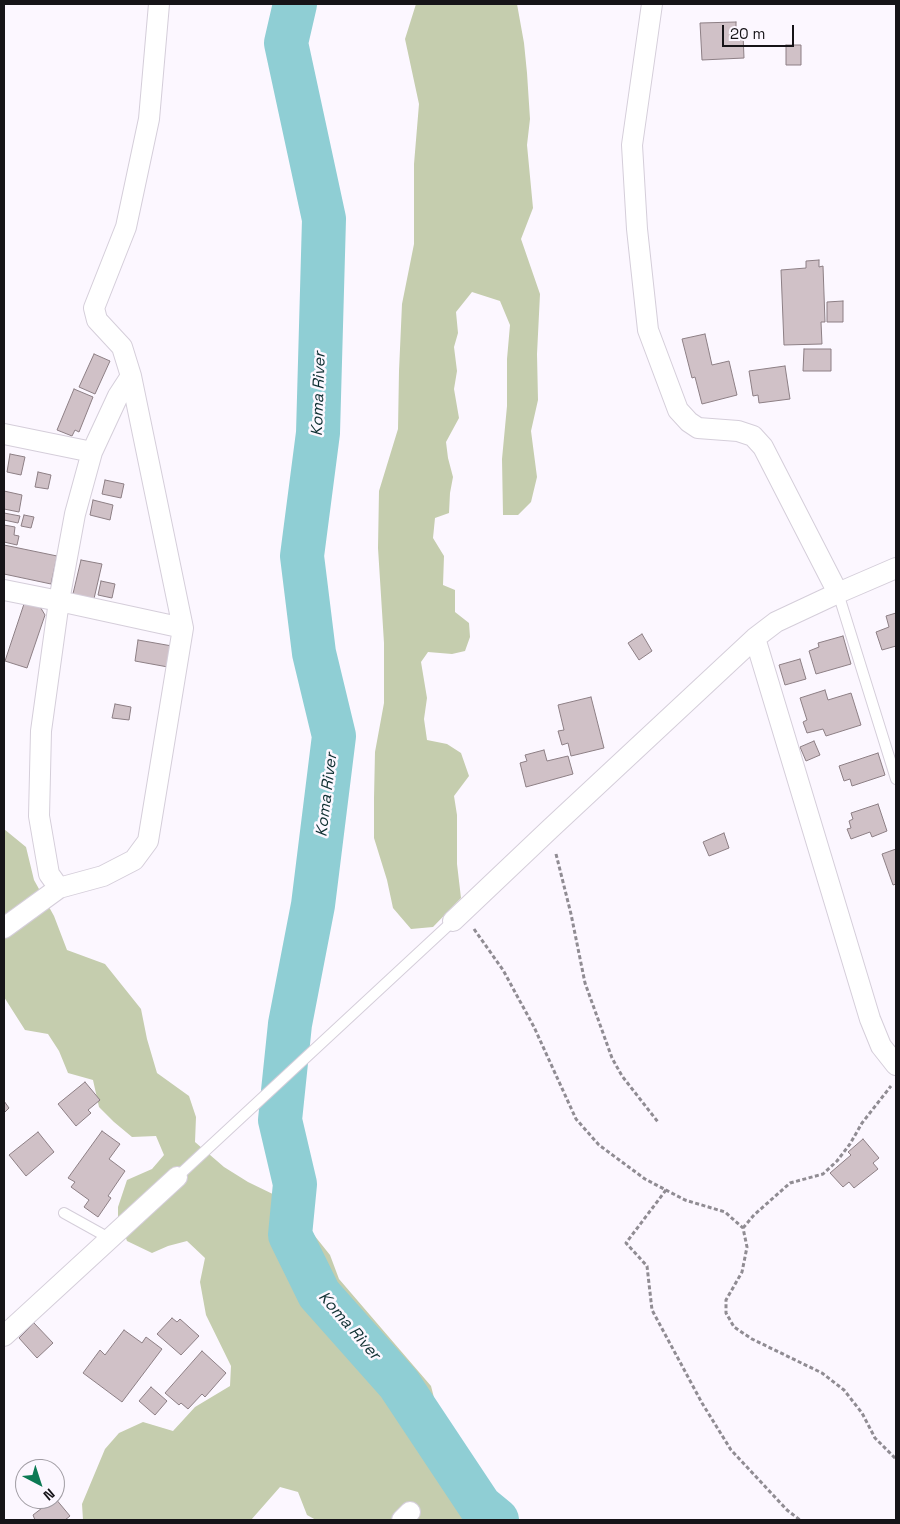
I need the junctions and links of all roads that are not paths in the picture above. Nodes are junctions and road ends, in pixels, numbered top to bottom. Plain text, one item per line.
1 (158, 4) edge
2 (652, 4) edge
3 (131, 376) junction
4 (4, 434) edge
5 (92, 452) junction
6 (896, 568) edge
7 (4, 590) edge
8 (838, 593) junction
9 (59, 601) junction
10 (183, 628) junction
11 (755, 638) junction
12 (896, 779) edge
13 (59, 888) junction
14 (458, 917) joint
15 (4, 928) edge
16 (896, 1065) edge
17 (177, 1177) joint
18 (64, 1213) dead end
19 (110, 1238) junction
20 (4, 1336) edge

1 - 3 street
2 - 8 street
3 - 5 street
3 - 10 street
4 - 5 street
5 - 9 street
6 - 8 street
7 - 9 street
8 - 11 street
8 - 12 lane
9 - 10 street
9 - 13 street
10 - 13 street
11 - 14 street
11 - 16 street
13 - 15 street
14 - 17 lane
17 - 19 street
18 - 19 lane
19 - 20 street

